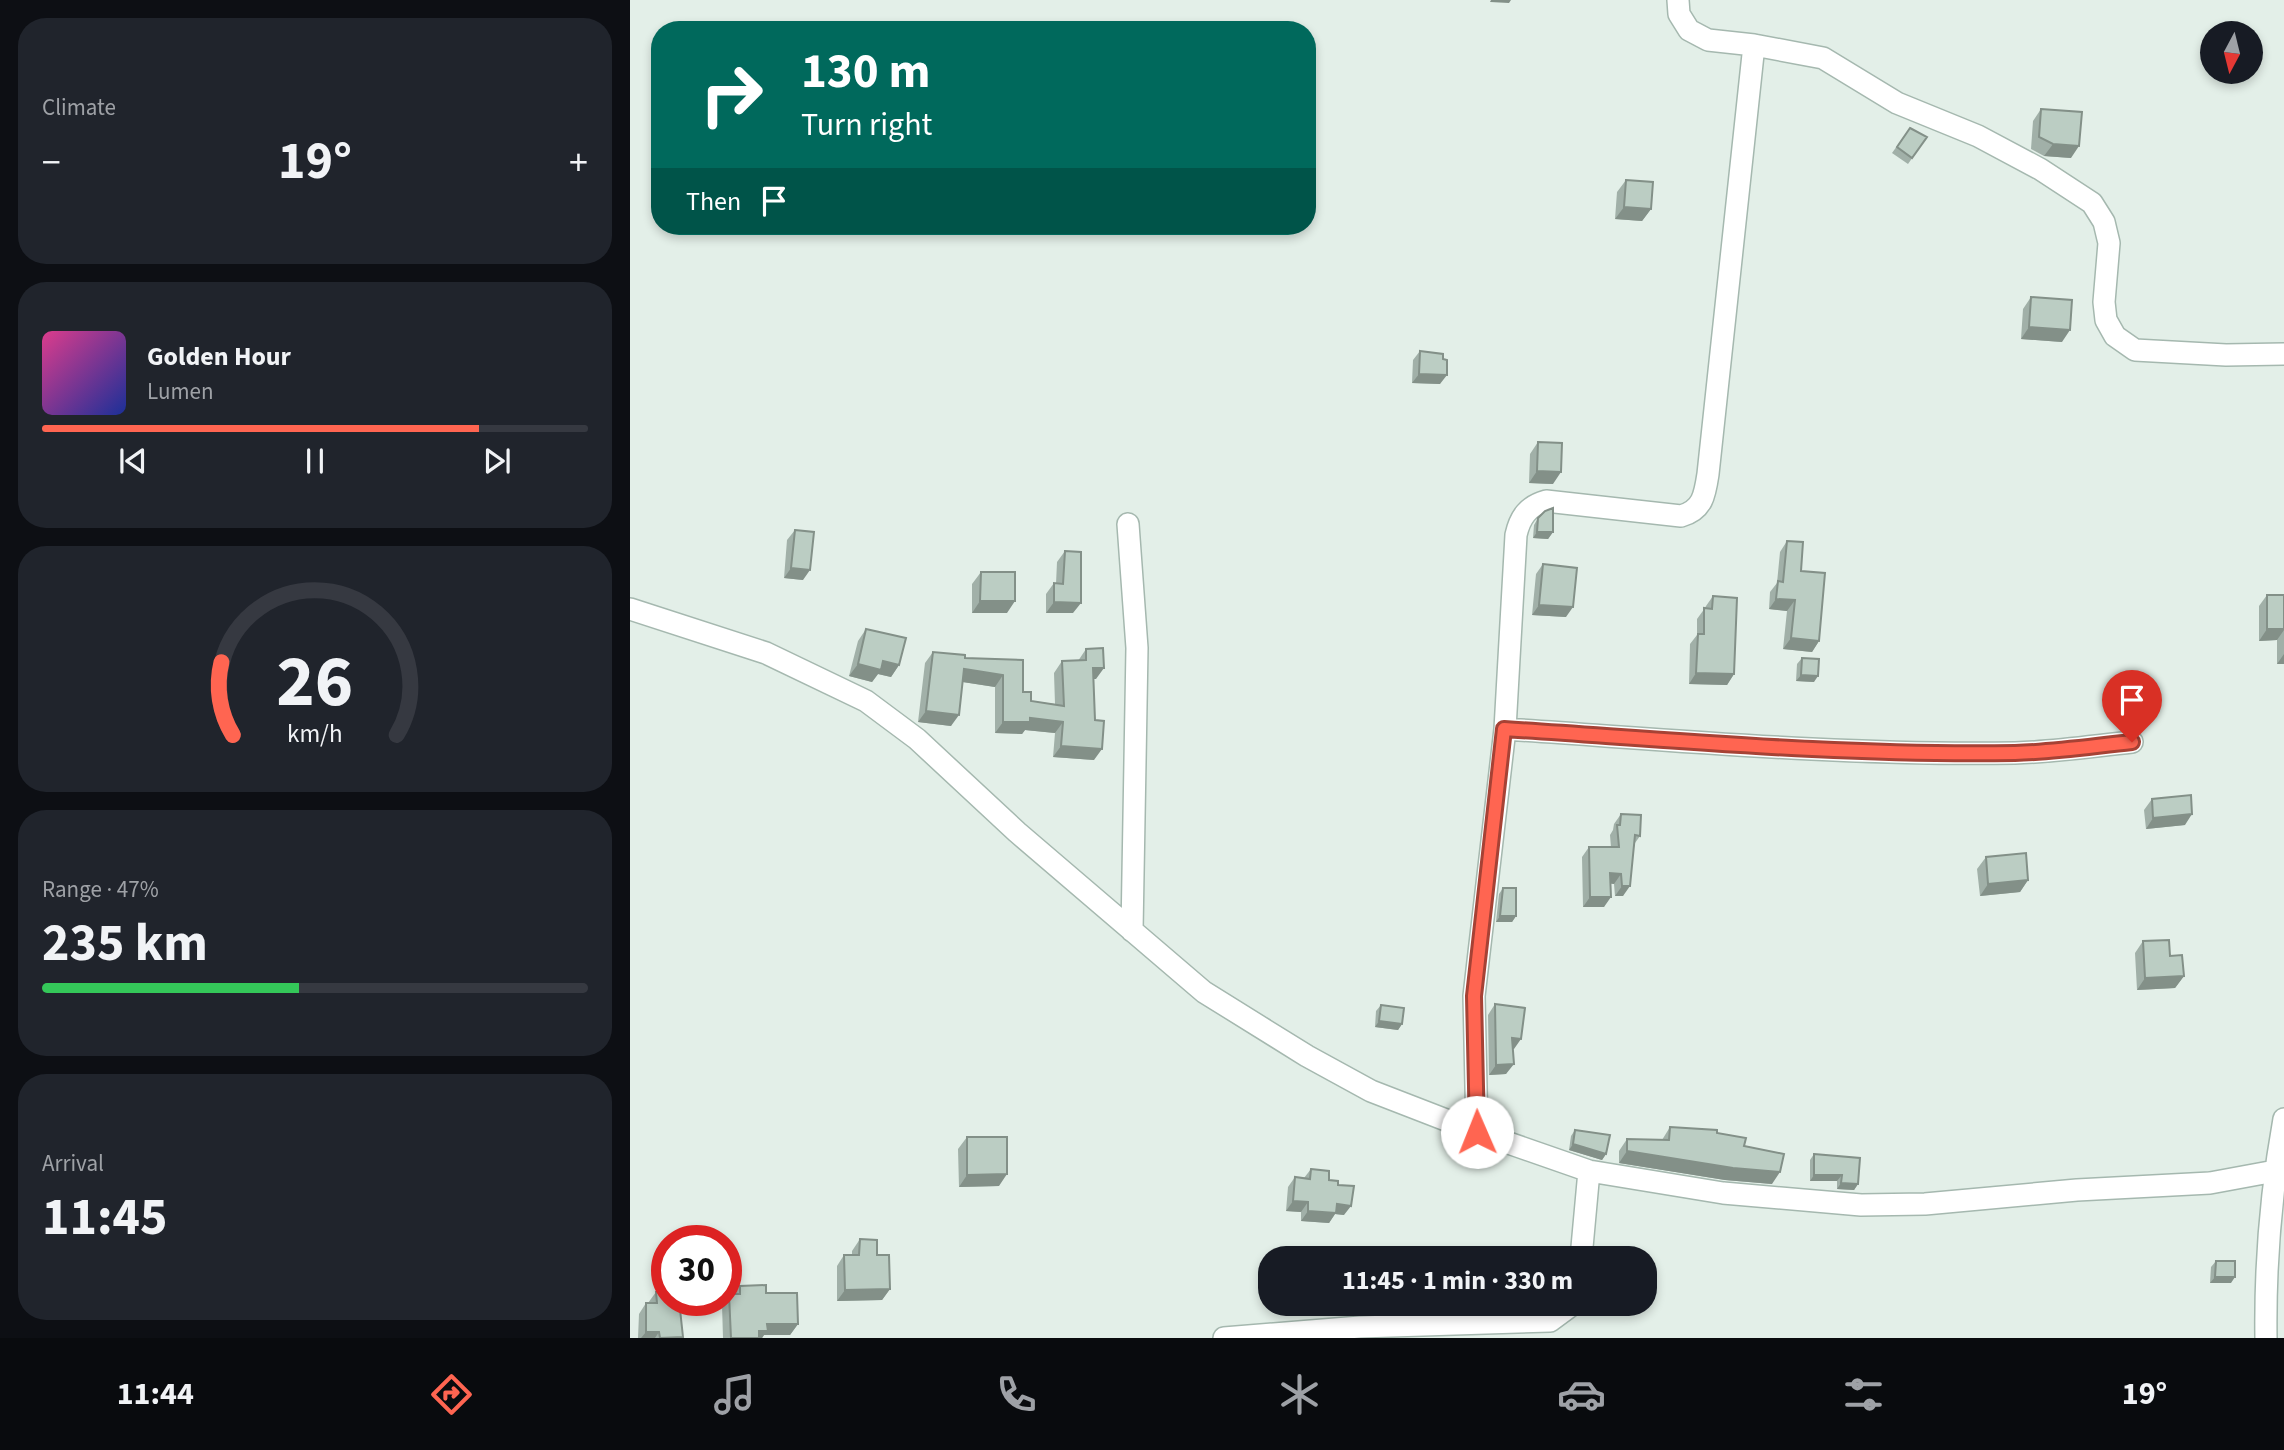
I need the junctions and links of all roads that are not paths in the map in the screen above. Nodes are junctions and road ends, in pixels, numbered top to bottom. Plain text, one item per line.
1 (1678, 0) edge
2 (1754, 45) junction
3 (2284, 354) edge
4 (1128, 524) dead end
5 (630, 610) edge
6 (1504, 729) junction
7 (2132, 742) dead end
8 (1132, 931) junction
9 (2284, 1119) edge
10 (1477, 1132) junction
11 (1588, 1171) junction
12 (2275, 1171) junction
13 (1582, 1246) edge
14 (1557, 1316) edge
15 (1224, 1338) edge
16 (2266, 1338) edge

1 - 2 street
2 - 3 street
2 - 6 street
4 - 8 street
5 - 8 street
6 - 7 street
6 - 10 street
8 - 10 street
9 - 12 street
10 - 11 street
11 - 12 street
11 - 13 street
12 - 16 street
14 - 15 street

